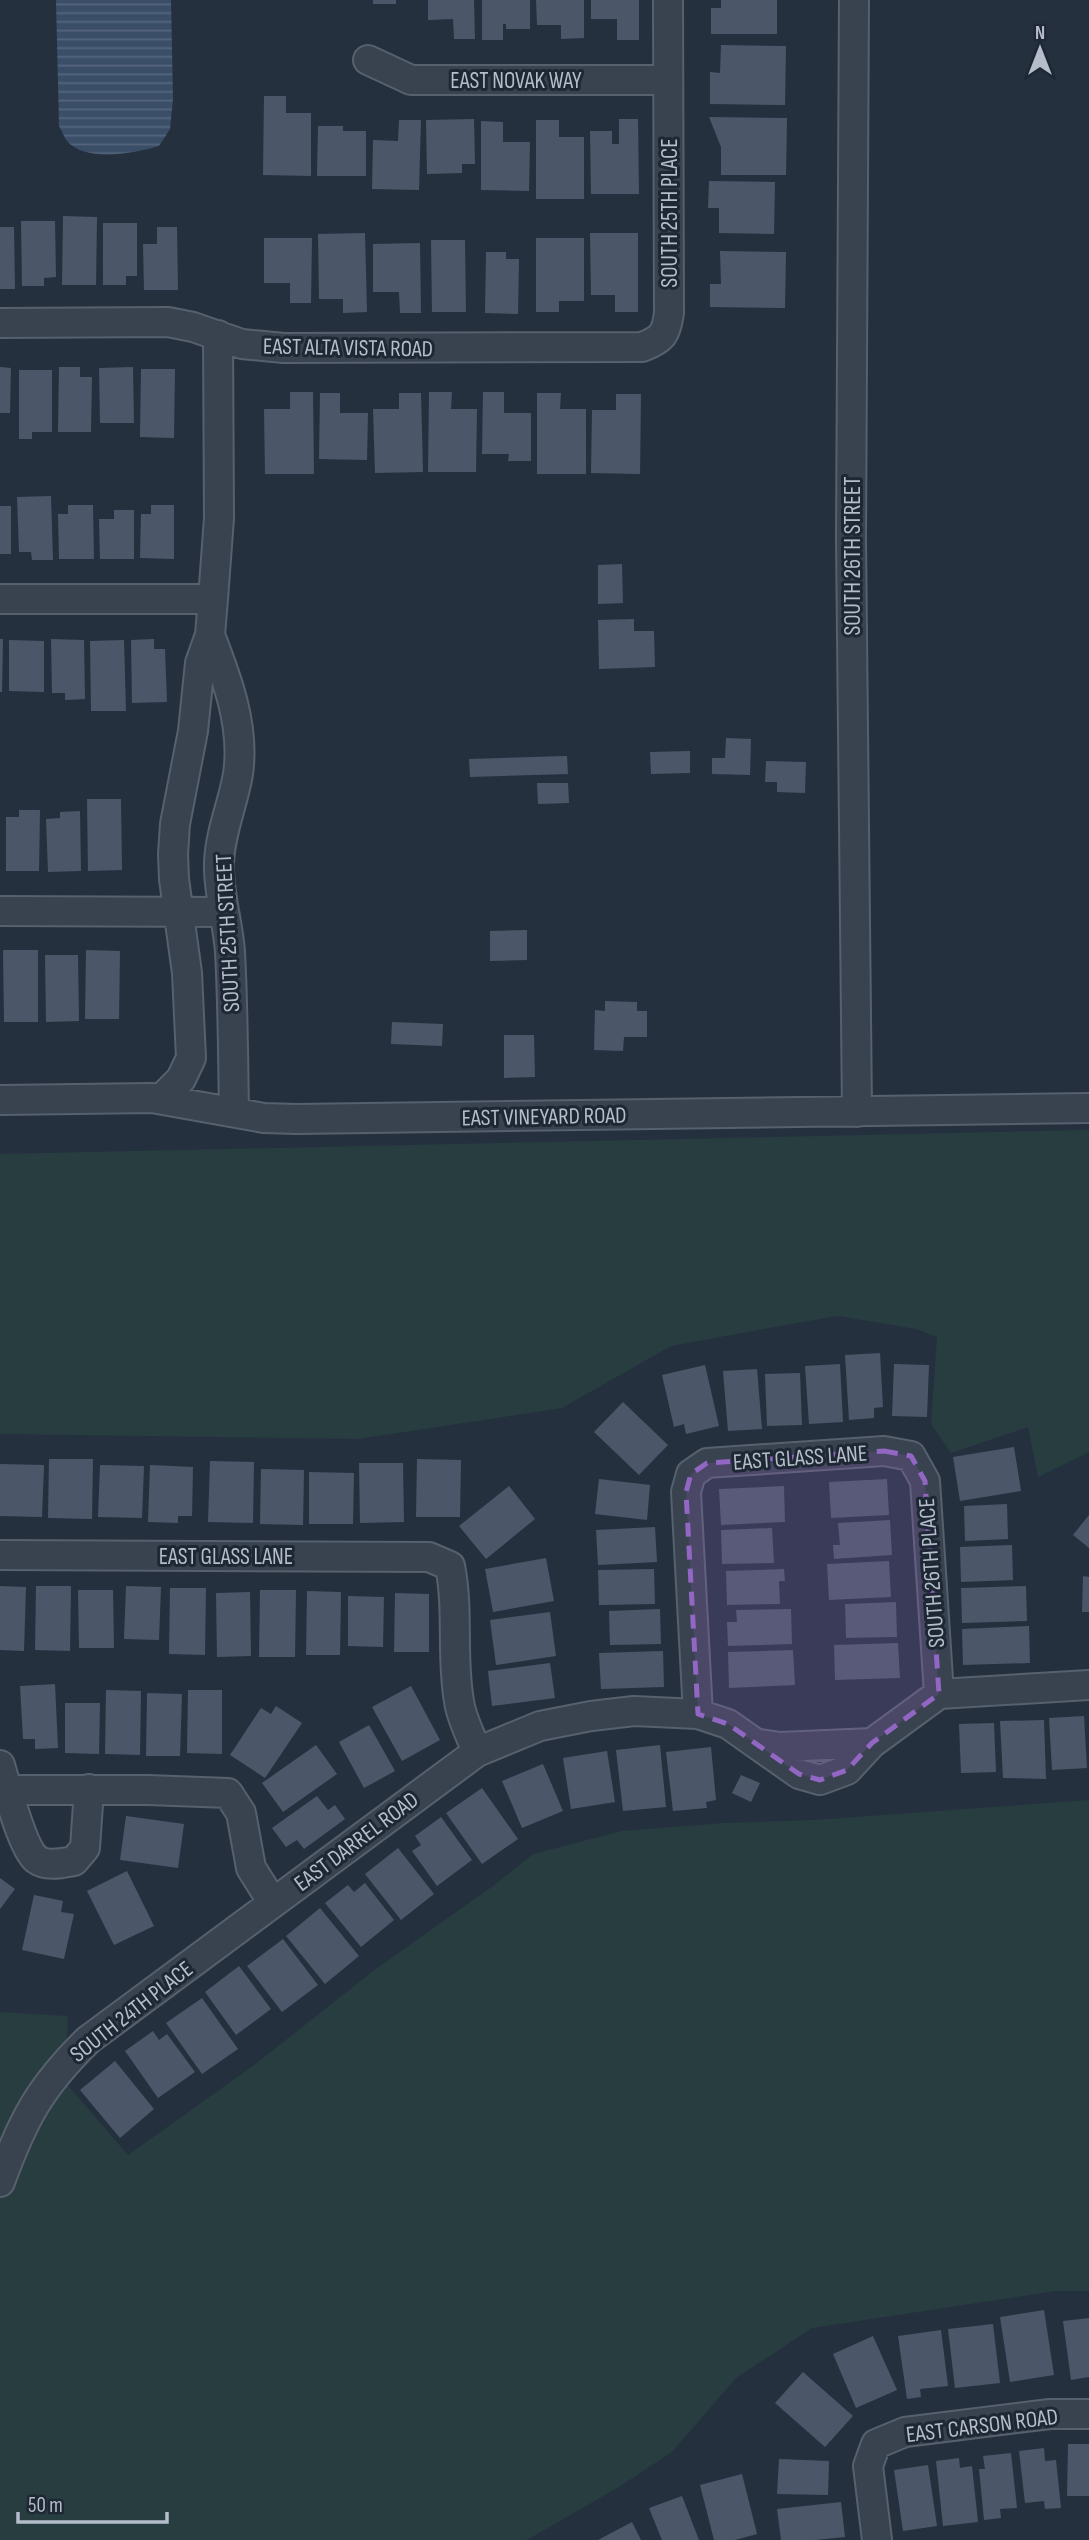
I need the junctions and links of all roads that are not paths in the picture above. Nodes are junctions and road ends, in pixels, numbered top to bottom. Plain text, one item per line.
1 (668, 0) edge
2 (854, 0) edge
3 (368, 61) dead end
4 (668, 80) junction
5 (0, 323) edge
6 (218, 335) junction
7 (656, 342) joint
8 (0, 599) edge
9 (214, 599) junction
10 (210, 635) junction
11 (0, 911) edge
12 (179, 912) junction
13 (222, 912) junction
14 (231, 980) junction
15 (187, 981) junction
16 (160, 1099) junction
17 (0, 1100) edge
18 (1089, 1108) edge
19 (234, 1112) junction
20 (857, 1112) junction
21 (911, 1456) joint
22 (0, 1555) edge
23 (1089, 1685) edge
24 (939, 1694) junction
25 (698, 1714) junction
26 (477, 1752) junction
27 (4, 1777) edge
28 (89, 1789) junction
29 (272, 1903) junction
30 (0, 2182) edge
31 (1089, 2414) edge
32 (877, 2540) edge

1 - 4 street
2 - 20 street, SOUTH 26TH STREET
3 - 4 street, EAST NOVAK WAY
4 - 7 street, SOUTH 25TH PLACE
5 - 6 street, EAST ALTA VISTA ROAD
6 - 7 street, EAST ALTA VISTA ROAD
6 - 9 street, SOUTH 25TH STREET
8 - 9 street
9 - 10 street, SOUTH 25TH STREET
10 - 12 street, SOUTH 25TH STREET
10 - 13 street, SOUTH 25TH STREET
11 - 12 street
12 - 13 street
12 - 15 street, SOUTH 25TH STREET
13 - 14 street, SOUTH 25TH STREET
14 - 15 street
14 - 19 street, SOUTH 25TH STREET
15 - 16 street, SOUTH 25TH STREET
16 - 17 street, EAST VINEYARD ROAD
16 - 19 street, EAST VINEYARD ROAD
18 - 20 street, EAST VINEYARD ROAD
19 - 20 street, EAST VINEYARD ROAD
21 - 24 street, SOUTH 26TH PLACE
21 - 25 street, EAST GLASS LANE
22 - 26 street, EAST GLASS LANE
23 - 24 street
24 - 25 street, EAST DARREL ROAD
25 - 26 street, EAST DARREL ROAD
26 - 29 street, EAST DARREL ROAD
27 - 28 street, EAST DARREL ROAD
27 - 28 street
28 - 29 street, EAST DARREL ROAD
29 - 30 street, SOUTH 24TH PLACE
31 - 32 street, EAST CARSON ROAD

